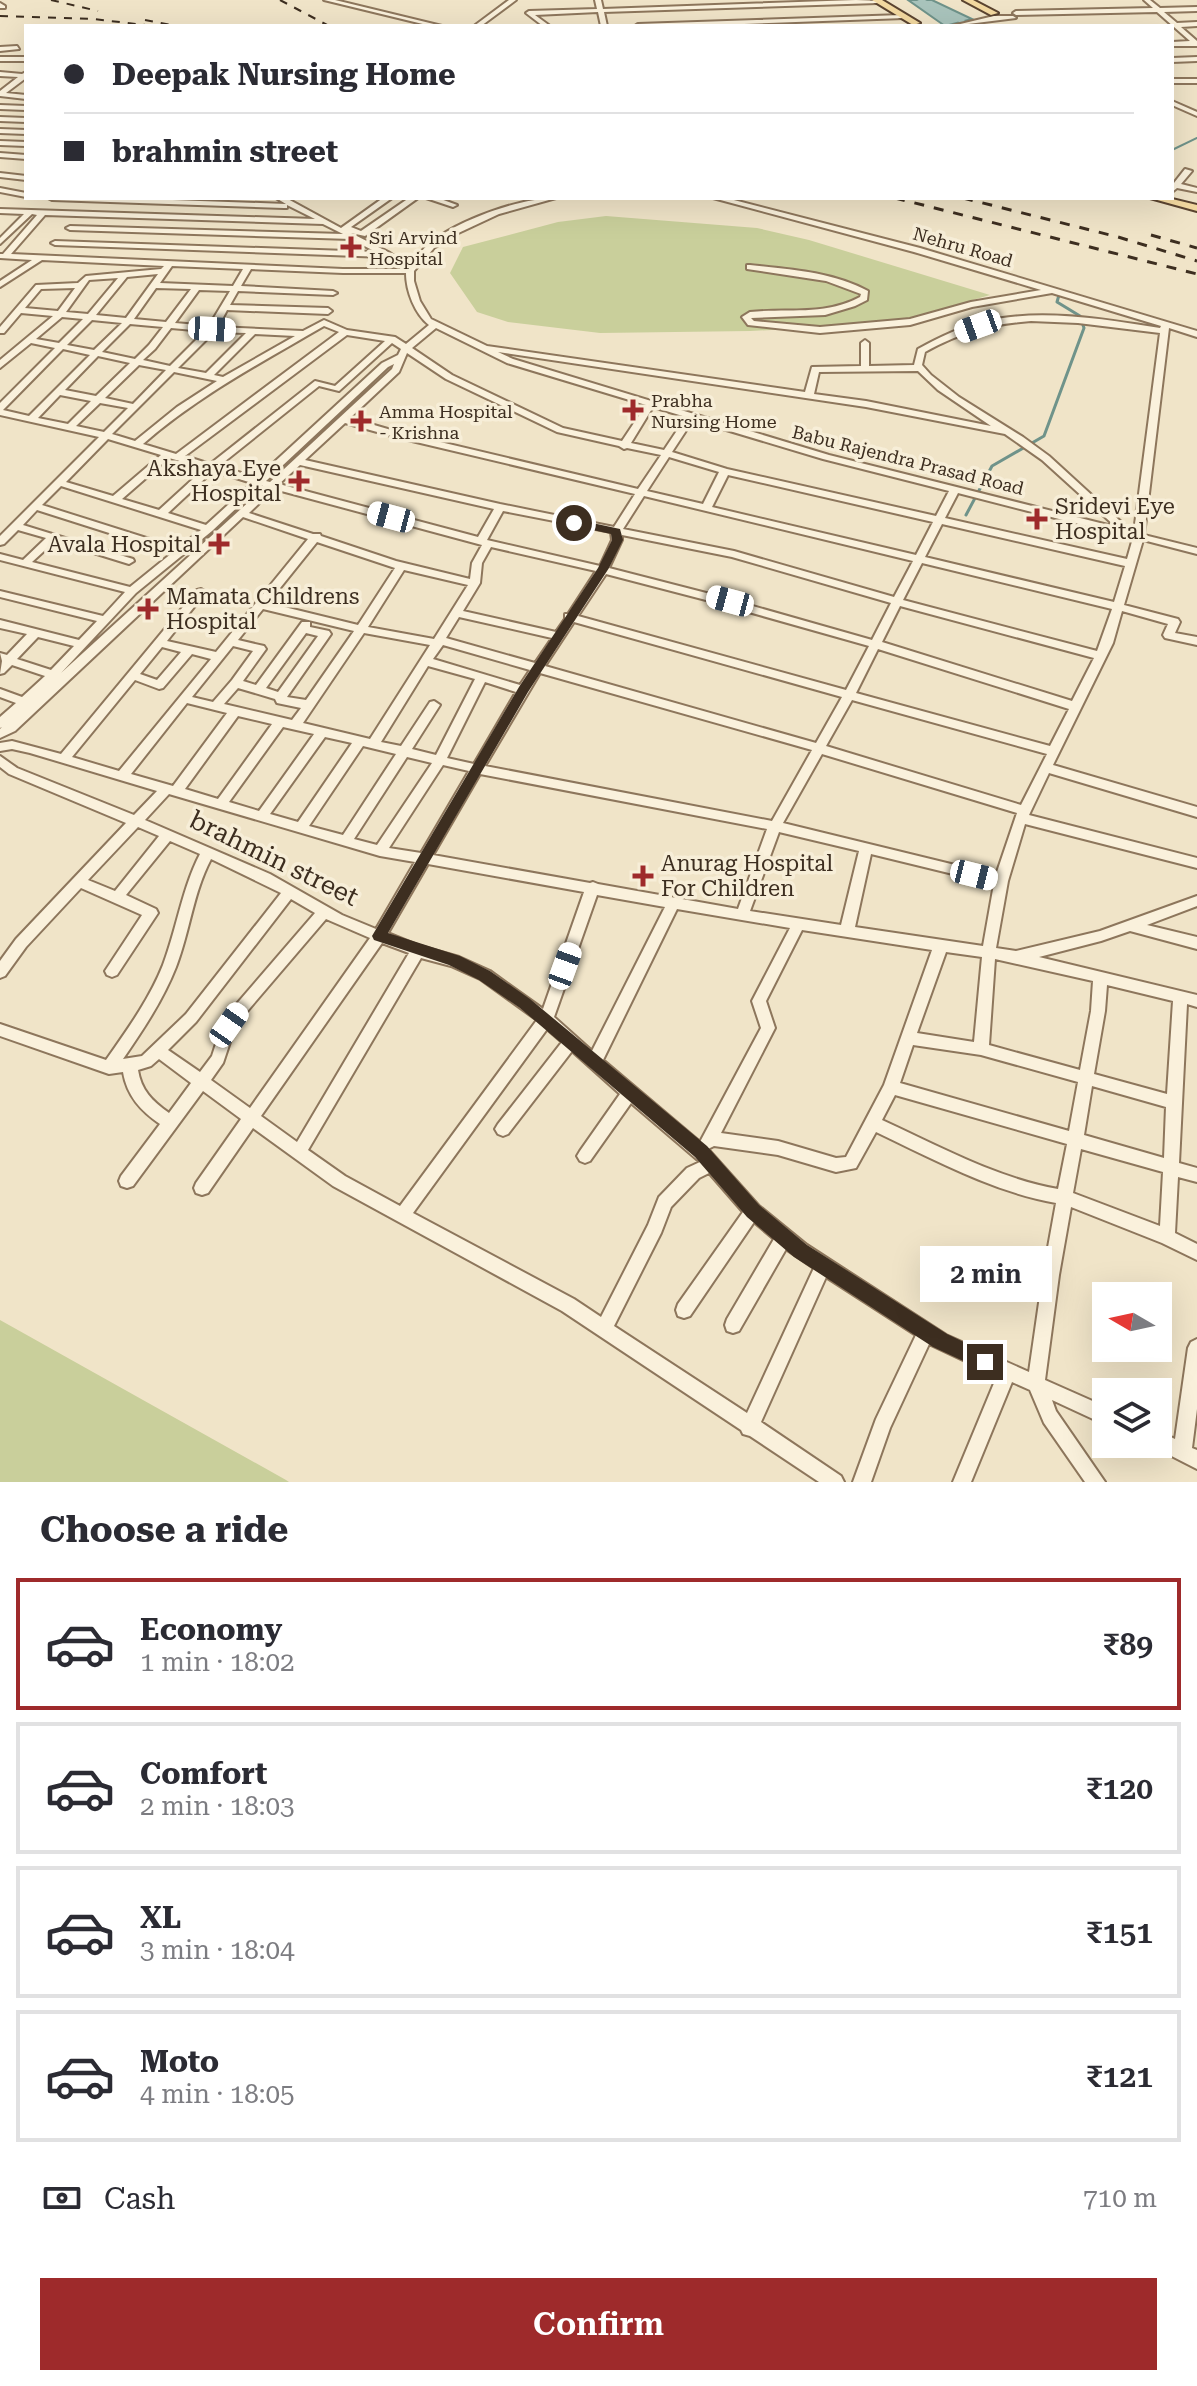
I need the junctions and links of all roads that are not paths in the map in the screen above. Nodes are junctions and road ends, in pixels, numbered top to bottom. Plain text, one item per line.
1 (331, 0) edge
2 (513, 0) edge
3 (598, 0) edge
4 (666, 0) edge
5 (877, 0) edge
6 (887, 0) edge
7 (967, 0) edge
8 (977, 0) edge
9 (1029, 0) edge
10 (1147, 0) edge
11 (736, 4) edge
12 (807, 5) junction
13 (669, 9) junction
14 (1157, 9) junction
15 (1197, 9) edge
16 (600, 11) junction
17 (902, 17) junction
18 (1006, 17) edge
19 (817, 21) junction
20 (431, 24) edge
21 (480, 24) edge
22 (544, 24) edge
23 (603, 24) edge
24 (674, 24) edge
25 (745, 24) edge
26 (918, 24) edge
27 (964, 24) edge
28 (1170, 24) edge
29 (1197, 24) edge
30 (1174, 28) edge
31 (1197, 43) edge
32 (1174, 44) edge
33 (17, 48) dead end
34 (0, 49) edge
35 (0, 59) edge
36 (24, 59) edge
37 (1197, 59) edge
38 (1174, 60) edge
39 (0, 74) edge
40 (24, 75) edge
41 (24, 76) edge
42 (1174, 81) edge
43 (1197, 81) edge
44 (0, 84) edge
45 (12, 85) junction
46 (24, 86) edge
47 (0, 94) edge
48 (24, 97) edge
49 (1174, 97) edge
50 (1174, 104) edge
51 (1197, 105) edge
52 (0, 107) edge
53 (24, 108) edge
54 (1197, 114) edge
55 (0, 119) edge
56 (24, 120) edge
57 (0, 131) edge
58 (24, 132) edge
59 (0, 143) edge
60 (24, 144) edge
61 (0, 155) edge
62 (24, 157) edge
63 (1188, 171) dead end
64 (0, 175) edge
65 (24, 178) edge
66 (1174, 186) edge
67 (1174, 187) edge
68 (0, 190) edge
69 (1197, 190) edge
70 (24, 195) edge
71 (1174, 198) edge
72 (91, 200) edge
73 (165, 200) edge
74 (283, 200) edge
75 (386, 200) edge
76 (411, 200) edge
77 (437, 200) edge
78 (461, 200) edge
79 (544, 200) edge
80 (728, 200) edge
81 (1166, 200) edge
82 (202, 201) edge
83 (1197, 206) edge
84 (0, 211) edge
85 (42, 213) junction
86 (28, 214) junction
87 (82, 214) junction
88 (191, 218) junction
89 (275, 220) junction
90 (322, 222) junction
91 (70, 228) junction
92 (182, 232) junction
93 (267, 235) junction
94 (350, 237) junction
95 (0, 242) edge
96 (55, 243) junction
97 (173, 247) junction
98 (259, 250) junction
99 (387, 255) junction
100 (2, 256) edge
101 (40, 258) junction
102 (165, 266) junction
103 (249, 267) junction
104 (750, 267) dead end
105 (343, 271) junction
106 (410, 271) junction
107 (0, 272) edge
108 (17, 272) junction
109 (125, 274) junction
110 (0, 285) edge
111 (81, 285) junction
112 (155, 285) junction
113 (197, 287) junction
114 (235, 288) junction
115 (1055, 290) junction
116 (333, 293) junction
117 (225, 307) junction
118 (19, 310) junction
119 (328, 311) junction
120 (60, 314) junction
121 (90, 317) junction
122 (128, 321) junction
123 (324, 323) junction
124 (169, 325) junction
125 (434, 325) junction
126 (1165, 328) junction
127 (212, 329) junction
128 (1, 331) edge
129 (253, 331) junction
130 (345, 332) junction
131 (305, 334) junction
132 (1197, 334) edge
133 (392, 339) junction
134 (31, 340) junction
135 (865, 343) dead end
136 (475, 345) junction
137 (62, 346) junction
138 (98, 353) junction
139 (403, 353) junction
140 (138, 361) junction
141 (0, 365) edge
142 (175, 368) junction
143 (865, 368) junction
144 (919, 368) junction
145 (209, 375) junction
146 (225, 380) junction
147 (60, 392) junction
148 (809, 396) junction
149 (100, 400) junction
150 (651, 404) junction
151 (136, 407) junction
152 (0, 410) edge
153 (691, 416) junction
154 (32, 418) junction
155 (343, 419) junction
156 (70, 427) junction
157 (1005, 431) junction
158 (108, 436) junction
159 (137, 444) junction
160 (624, 446) junction
161 (668, 454) junction
162 (174, 455) junction
163 (297, 461) junction
164 (212, 467) junction
165 (725, 471) junction
166 (60, 483) junction
167 (265, 483) junction
168 (955, 489) junction
169 (642, 492) junction
170 (115, 500) junction
171 (37, 507) junction
172 (500, 507) junction
173 (707, 507) junction
174 (240, 513) junction
175 (161, 514) junction
176 (940, 519) junction
177 (17, 526) junction
178 (208, 529) junction
179 (616, 531) junction
180 (1133, 534) junction
181 (316, 536) junction
182 (53, 538) junction
183 (0, 542) edge
184 (484, 542) junction
185 (1197, 551) edge
186 (180, 552) junction
187 (0, 557) edge
188 (921, 557) junction
189 (129, 561) dead end
190 (25, 563) junction
191 (1128, 563) junction
192 (401, 566) junction
193 (604, 568) junction
194 (475, 583) junction
195 (132, 591) junction
196 (201, 592) dead end
197 (0, 594) edge
198 (898, 602) junction
199 (261, 605) junction
200 (1120, 607) junction
201 (456, 613) junction
202 (311, 617) junction
203 (569, 617) junction
204 (106, 620) junction
205 (0, 624) edge
206 (302, 629) junction
207 (361, 629) junction
208 (35, 633) junction
209 (558, 636) junction
210 (438, 641) junction
211 (1197, 641) edge
212 (231, 642) junction
213 (160, 643) junction
214 (876, 643) junction
215 (80, 644) junction
216 (189, 650) junction
217 (1100, 656) junction
218 (219, 657) junction
219 (5, 659) edge
220 (426, 661) junction
221 (538, 669) junction
222 (0, 670) edge
223 (133, 675) junction
224 (58, 676) junction
225 (481, 678) junction
226 (236, 683) junction
227 (258, 690) junction
228 (523, 690) junction
229 (0, 693) edge
230 (850, 693) junction
231 (281, 697) junction
232 (185, 699) junction
233 (25, 702) junction
234 (309, 705) junction
235 (434, 705) dead end
236 (216, 706) junction
237 (1074, 706) junction
238 (235, 711) junction
239 (280, 722) junction
240 (0, 724) edge
241 (295, 725) junction
242 (322, 732) junction
243 (0, 734) edge
244 (366, 742) junction
245 (0, 747) edge
246 (818, 748) junction
247 (404, 751) junction
248 (1052, 751) junction
249 (0, 760) edge
250 (63, 760) junction
251 (440, 760) junction
252 (1045, 767) junction
253 (477, 769) junction
254 (122, 776) junction
255 (171, 790) junction
256 (220, 805) junction
257 (1197, 812) edge
258 (1022, 815) junction
259 (261, 817) junction
260 (137, 822) junction
261 (775, 826) junction
262 (301, 828) junction
263 (168, 835) junction
264 (346, 841) junction
265 (866, 849) junction
266 (380, 851) junction
267 (208, 852) junction
268 (422, 859) junction
269 (1197, 863) edge
270 (1001, 881) junction
271 (79, 882) junction
272 (593, 887) junction
273 (289, 892) junction
274 (117, 897) junction
275 (1197, 901) edge
276 (674, 902) junction
277 (324, 912) junction
278 (742, 915) junction
279 (799, 923) junction
280 (1131, 926) junction
281 (847, 930) junction
282 (379, 936) junction
283 (1197, 943) edge
284 (941, 945) junction
285 (418, 951) junction
286 (989, 952) junction
287 (1016, 957) junction
288 (112, 971) dead end
289 (0, 972) edge
290 (1100, 976) junction
291 (1180, 996) junction
292 (1197, 1001) edge
293 (546, 1019) junction
294 (0, 1030) edge
295 (909, 1038) junction
296 (571, 1042) junction
297 (981, 1049) junction
298 (160, 1052) junction
299 (594, 1063) junction
300 (130, 1067) junction
301 (109, 1068) junction
302 (1087, 1077) junction
303 (202, 1081) junction
304 (891, 1087) junction
305 (630, 1093) junction
306 (1175, 1103) junction
307 (254, 1118) junction
308 (171, 1123) junction
309 (873, 1123) junction
310 (503, 1129) dead end
311 (1074, 1139) junction
312 (299, 1152) junction
313 (707, 1152) junction
314 (585, 1156) dead end
315 (1173, 1168) junction
316 (1197, 1175) edge
317 (127, 1181) dead end
318 (202, 1188) dead end
319 (1066, 1198) junction
320 (753, 1211) junction
321 (403, 1214) junction
322 (784, 1237) junction
323 (1167, 1237) junction
324 (1197, 1252) edge
325 (823, 1266) junction
326 (684, 1310) dead end
327 (733, 1325) dead end
328 (604, 1329) junction
329 (926, 1332) junction
330 (1197, 1348) edge
331 (1007, 1372) junction
332 (1036, 1385) junction
333 (1092, 1410) edge
334 (749, 1428) junction
335 (1172, 1447) edge
336 (1190, 1456) edge
337 (1092, 1480) edge
338 (835, 1482) edge
339 (862, 1482) edge
340 (962, 1482) edge

1 - 20 street
2 - 21 street
3 - 16 street
4 - 13 street
5 - 12 street
5 - 17 main road
6 - 26 main road
7 - 18 main road
8 - 18 main road
9 - 18 street
10 - 14 street
11 - 12 street
11 - 13 street
11 - 25 street
12 - 19 street
13 - 16 street
13 - 24 street
14 - 15 street
14 - 18 street
14 - 28 street
16 - 22 street
16 - 23 street
17 - 19 street
17 - 26 main road
18 - 27 street
19 - 25 street
29 - 30 street
30 - 31 street
31 - 32 street
33 - 34 street
35 - 36 street
37 - 38 street
39 - 40 street
41 - 45 street
42 - 43 street
44 - 45 street
45 - 46 street
45 - 47 street
47 - 48 street
49 - 51 street
50 - 54 street
52 - 53 street
55 - 56 street
57 - 58 street
59 - 60 street
61 - 62 street
63 - 66 street
64 - 65 street
67 - 69 street
68 - 70 street
71 - 83 main road
72 - 87 street
73 - 82 street
74 - 82 street
74 - 89 street
74 - 90 street
75 - 76 street
77 - 78 street
79 - 106 street
80 - 115 street, Nehru Road
81 - 83 main road
82 - 88 street
84 - 86 street
85 - 86 street
85 - 87 street
85 - 100 street
86 - 95 street
87 - 88 street
87 - 91 street
88 - 89 street
88 - 92 street
89 - 90 street
89 - 93 street
90 - 94 street
91 - 92 street
91 - 96 street
92 - 93 street
92 - 97 street
93 - 94 street
93 - 98 street
94 - 99 street
96 - 97 street
96 - 101 street
97 - 98 street
97 - 102 street
98 - 99 street
98 - 103 street
99 - 106 street
100 - 101 street
101 - 102 street
101 - 108 street
102 - 103 street
102 - 109 street
102 - 112 street
103 - 105 street
103 - 114 street
104 - 115 street
105 - 106 street
105 - 116 street
106 - 125 street
107 - 108 street
108 - 110 street
109 - 111 street
109 - 121 street
111 - 118 street
111 - 120 street
112 - 113 street
112 - 122 street
113 - 114 street
113 - 124 street
114 - 116 street
114 - 117 street
115 - 126 street, Nehru Road
116 - 119 street
117 - 119 street
117 - 127 street
118 - 120 street
118 - 128 street
119 - 123 street
120 - 121 street
120 - 134 street
121 - 122 street
121 - 137 street
122 - 124 street
122 - 138 street
123 - 130 street
123 - 131 street
124 - 127 street
124 - 140 street
125 - 136 street, Babu Rajendra Prasad Road
125 - 139 street
126 - 132 street, Nehru Road
126 - 144 street
126 - 180 street
127 - 129 street
127 - 142 street
129 - 131 street
129 - 145 street
130 - 133 street
130 - 162 street
131 - 146 street
133 - 139 street
133 - 164 street
134 - 137 street
134 - 141 street
135 - 143 street
136 - 148 street
136 - 150 street, Babu Rajendra Prasad Road
137 - 138 street
137 - 152 street
138 - 140 street
138 - 147 street
139 - 155 street
139 - 160 street
139 - 167 street
140 - 142 street
140 - 149 street
142 - 145 street
142 - 151 street
143 - 144 street
143 - 148 street
144 - 157 street
145 - 146 street
146 - 159 street
147 - 149 street
147 - 154 street
148 - 157 street
149 - 151 street
149 - 156 street
150 - 153 street, Babu Rajendra Prasad Road
150 - 160 street
151 - 158 street
152 - 154 street
153 - 161 street
153 - 168 street, Babu Rajendra Prasad Road
154 - 156 street
155 - 163 street
155 - 169 street
156 - 158 street
157 - 180 street
158 - 159 street
158 - 166 street
159 - 162 street
160 - 161 street
161 - 165 street
161 - 169 street
162 - 164 street
162 - 170 street
163 - 167 street
163 - 172 street
164 - 167 street
164 - 175 street
165 - 173 street
165 - 176 street
166 - 170 street
166 - 171 street
167 - 174 street
167 - 178 street
167 - 184 street
168 - 176 street
168 - 180 street, Babu Rajendra Prasad Road
169 - 173 street
169 - 179 street
170 - 175 street
171 - 177 street
171 - 186 street
172 - 179 street
172 - 184 street
173 - 188 street
174 - 181 street
174 - 224 street
175 - 178 street
176 - 188 street
176 - 191 street
177 - 182 street
177 - 183 street
178 - 186 street
179 - 193 street
179 - 198 street
180 - 185 street, Babu Rajendra Prasad Road
180 - 191 street
181 - 192 street
181 - 199 street
182 - 189 street
182 - 190 street
184 - 193 street
184 - 194 street
186 - 195 street
187 - 190 street
188 - 198 street
188 - 200 street
190 - 195 street
191 - 200 street
192 - 194 street
192 - 207 street
193 - 203 street
193 - 214 street
194 - 201 street
195 - 204 street
196 - 213 street
197 - 204 street
198 - 214 street
198 - 217 street
199 - 202 street
199 - 212 street
200 - 211 street
200 - 217 street
201 - 209 street
201 - 210 street
202 - 206 street
202 - 207 street
203 - 209 street
203 - 230 street
204 - 215 street
205 - 208 street
206 - 227 street
206 - 231 street
207 - 210 street
207 - 234 street
208 - 215 street
208 - 219 street
209 - 221 street
210 - 220 street
210 - 221 street
212 - 218 street
212 - 226 street
213 - 216 street
213 - 223 street
214 - 230 street
214 - 237 street
215 - 224 street
216 - 218 street
216 - 223 street
217 - 237 street
218 - 232 street
219 - 222 street
219 - 224 street
220 - 225 street
220 - 244 street
221 - 228 street
221 - 246 street
223 - 250 street
224 - 233 street
224 - 243 street
225 - 228 street
225 - 251 street
226 - 227 street
226 - 236 street
227 - 231 street
228 - 253 street
229 - 233 street
230 - 246 street
230 - 248 street
231 - 234 street
232 - 236 street
232 - 254 street
233 - 240 street
234 - 241 street
235 - 247 street
236 - 238 street
237 - 248 street
238 - 239 street
238 - 255 street
239 - 241 street
239 - 256 street
241 - 242 street
242 - 244 street
242 - 259 street
244 - 247 street
244 - 262 street
245 - 250 street
246 - 258 street
246 - 261 street
247 - 251 street
247 - 264 street
248 - 252 street
249 - 260 street, brahmin street
250 - 254 street
251 - 253 street
251 - 266 street
252 - 257 street
252 - 258 street
253 - 261 street
253 - 268 street
254 - 255 street
255 - 256 street
255 - 260 street
256 - 259 street
258 - 269 street
258 - 270 street
259 - 262 street
260 - 263 street, brahmin street
260 - 271 street
261 - 265 street
261 - 278 street
262 - 264 street
263 - 267 street, brahmin street
263 - 274 street
264 - 266 street
265 - 270 street
265 - 281 street
266 - 268 street
267 - 273 street, brahmin street
267 - 301 street
268 - 272 street
268 - 282 street
270 - 286 street
271 - 274 street
271 - 289 street
272 - 276 street
272 - 293 street
273 - 277 street, brahmin street
273 - 298 street
274 - 288 street
275 - 280 street
276 - 278 street
276 - 299 street
277 - 282 street, brahmin street
277 - 303 street
278 - 279 street
279 - 281 street
279 - 313 street
280 - 283 street
280 - 287 street
281 - 284 street
282 - 285 street, brahmin street
282 - 307 street
284 - 286 street
284 - 295 street
285 - 293 street, brahmin street
285 - 312 street
286 - 287 street
286 - 297 street
287 - 290 street
290 - 291 street
290 - 302 street
291 - 292 street
291 - 306 street
293 - 296 street, brahmin street
293 - 321 street
294 - 301 street
295 - 297 street
295 - 304 street
296 - 299 street, brahmin street
296 - 310 street
297 - 302 street
298 - 300 street
298 - 303 street
299 - 305 street, brahmin street
300 - 301 street
300 - 308 street
302 - 306 street
302 - 311 street
303 - 307 street
303 - 308 street
304 - 309 street
304 - 311 street
305 - 313 street, brahmin street
305 - 314 street
306 - 315 street
307 - 312 street
307 - 318 street
308 - 317 street
309 - 313 street
309 - 319 street
311 - 315 street
311 - 319 street
312 - 321 street
313 - 320 street, brahmin street
313 - 328 street
315 - 316 street
315 - 323 street
319 - 323 street
319 - 332 street
320 - 322 street, brahmin street
320 - 326 street
321 - 328 street
322 - 325 street, brahmin street
322 - 327 street
323 - 324 street
325 - 329 street, brahmin street
325 - 334 street
328 - 334 street
329 - 331 street, brahmin street
329 - 339 street
330 - 336 street
331 - 332 street, brahmin street
331 - 340 street
332 - 333 street, brahmin street
332 - 337 street
334 - 338 street
335 - 336 street

